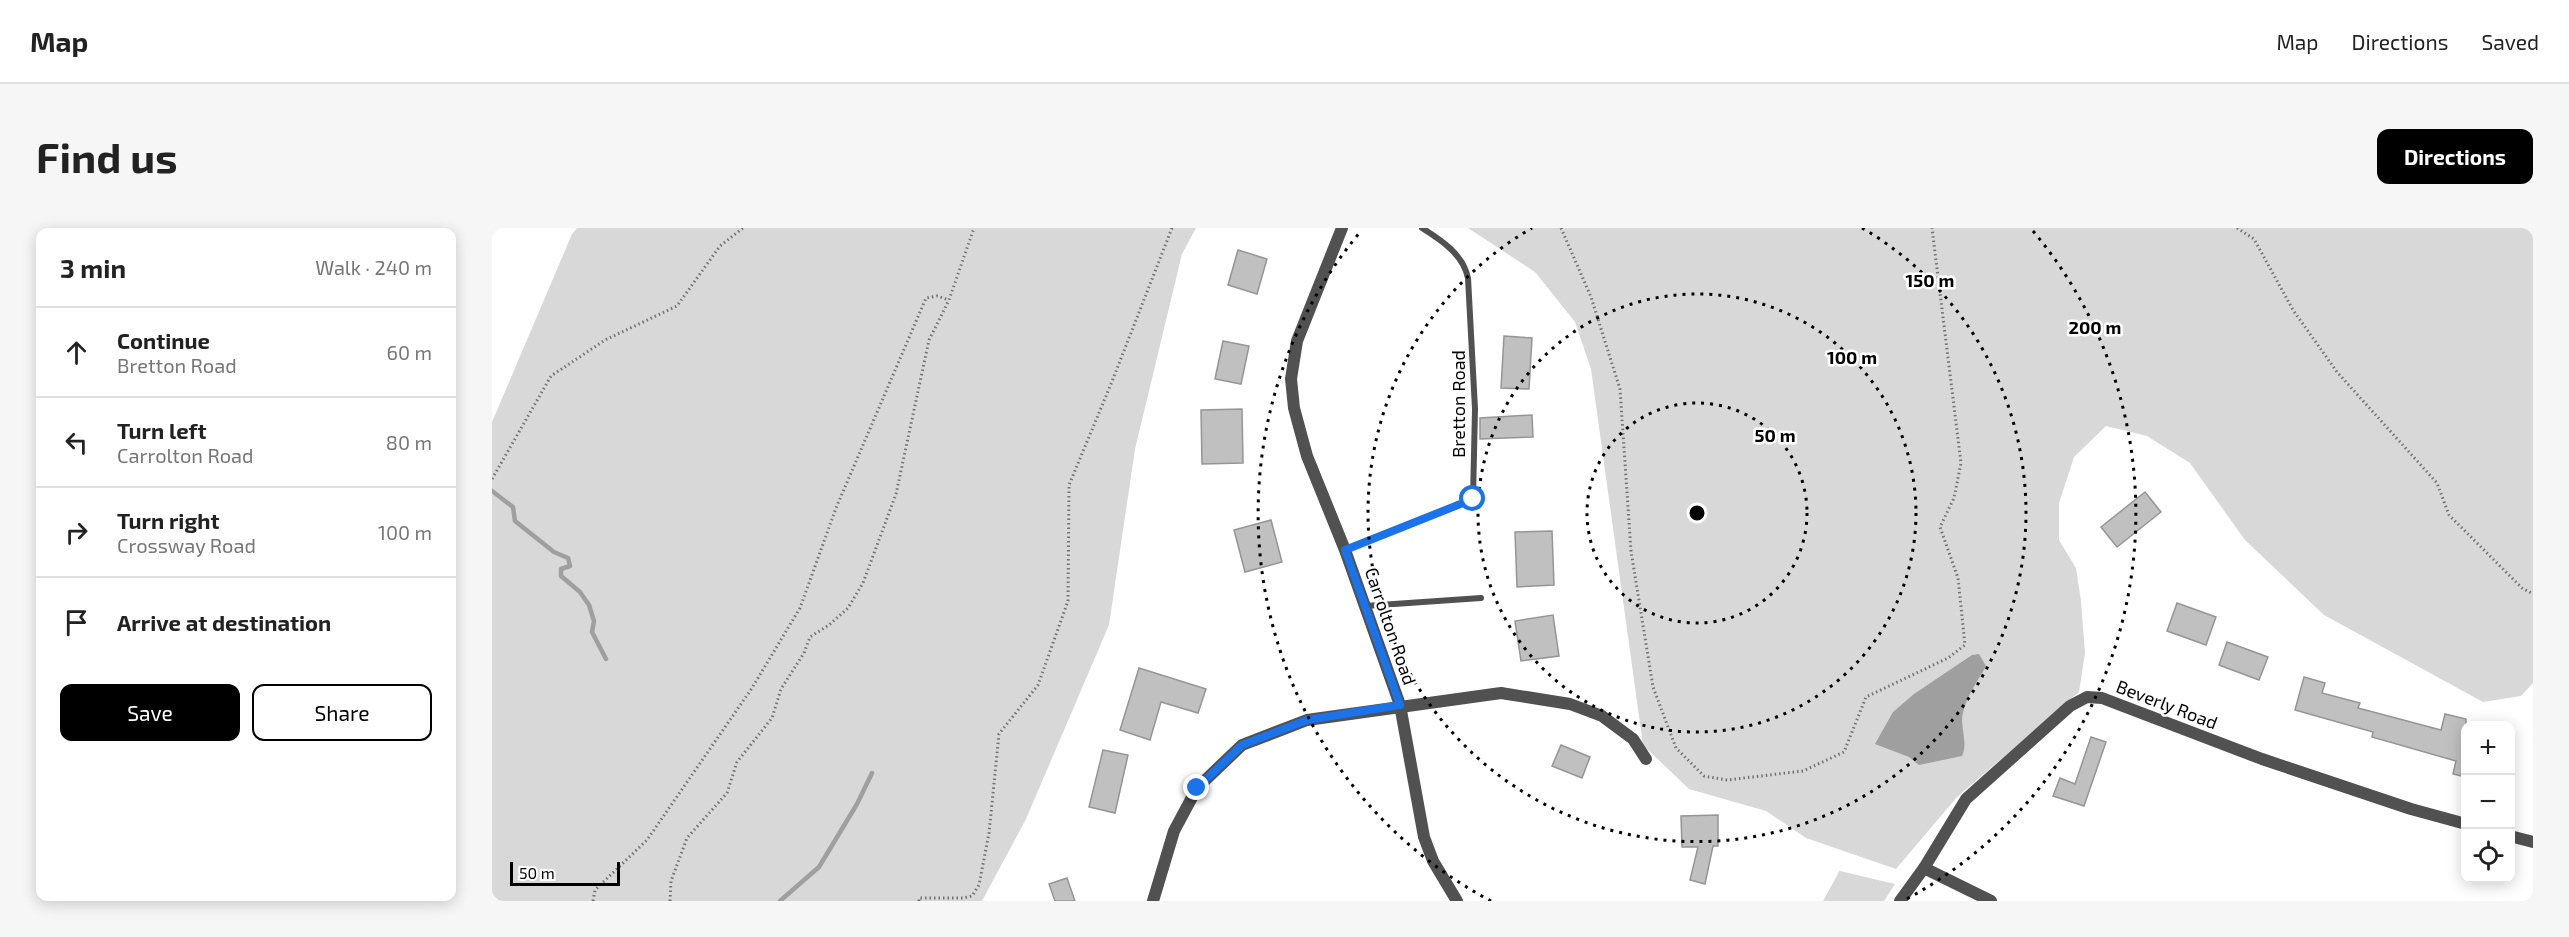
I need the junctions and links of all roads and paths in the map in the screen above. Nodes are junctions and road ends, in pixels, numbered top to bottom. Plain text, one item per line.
1 (742, 228) edge
2 (974, 228) edge
3 (1172, 228) edge
4 (1342, 228) edge
5 (1422, 228) edge
6 (1561, 228) edge
7 (1932, 228) edge
8 (2237, 228) edge
9 (949, 300) junction
10 (492, 479) edge
11 (1345, 550) junction
12 (2533, 594) edge
13 (1481, 598) dead end
14 (1365, 606) junction
15 (1400, 705) junction
16 (1646, 759) dead end
17 (2461, 823) edge
18 (2515, 837) edge
19 (2533, 842) edge
20 (1924, 868) junction
21 (593, 901) edge
22 (670, 901) edge
23 (919, 901) edge
24 (1153, 901) edge
25 (1457, 901) edge
26 (1900, 901) edge
27 (1991, 901) edge

1 - 10 path
2 - 9 path
3 - 23 path
4 - 11 street, Carrolton Road
5 - 11 lane, Bretton Road
6 - 7 path
8 - 12 path
9 - 21 path
9 - 22 path
11 - 14 street, Carrolton Road
13 - 14 lane
14 - 15 street, Carrolton Road
15 - 16 street
15 - 24 street
15 - 25 street, Carrolton Road
17 - 20 street, Beverly Road
18 - 19 street
20 - 26 street, Beverly Road
20 - 27 street

